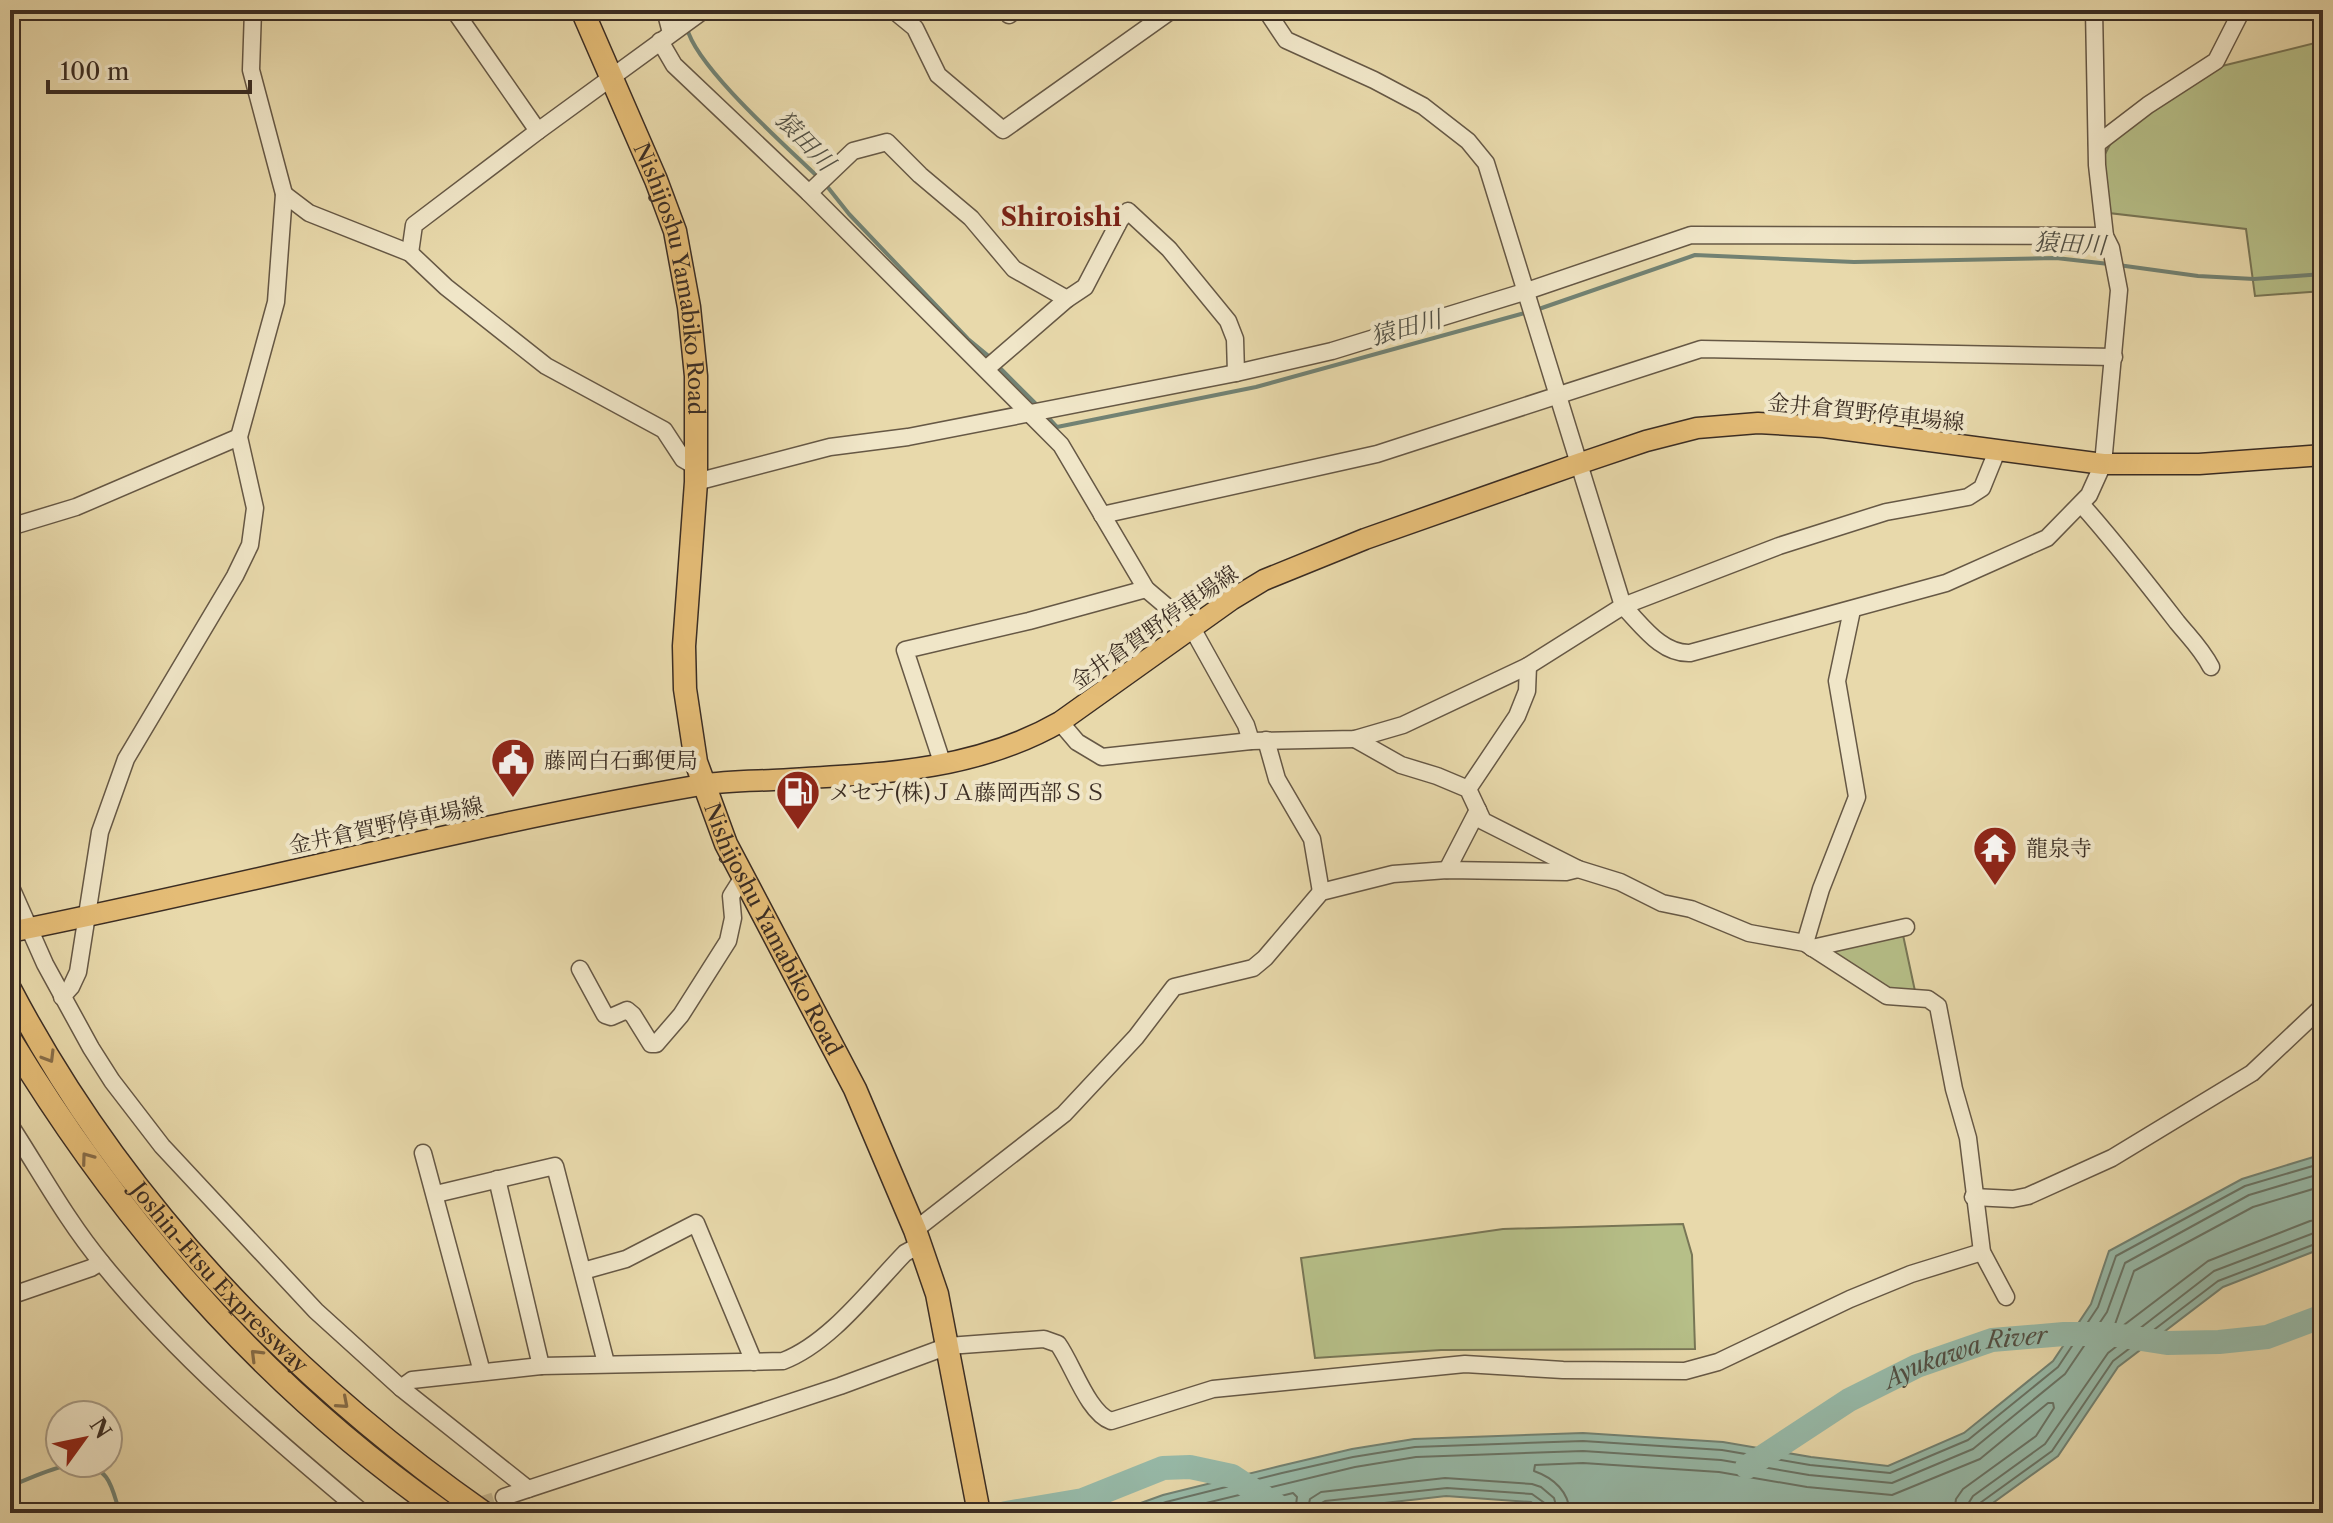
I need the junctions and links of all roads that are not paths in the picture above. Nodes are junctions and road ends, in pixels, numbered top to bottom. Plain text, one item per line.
1 (253, 10) edge
2 (454, 10) edge
3 (582, 10) edge
4 (665, 10) edge
5 (704, 10) edge
6 (893, 10) edge
7 (1007, 10) edge
8 (1016, 10) edge
9 (1172, 10) edge
10 (1266, 10) edge
11 (2094, 10) edge
12 (2242, 10) edge
13 (666, 37) junction
14 (611, 77) junction
15 (538, 131) junction
16 (2097, 144) junction
17 (810, 192) junction
18 (284, 194) junction
19 (2105, 236) junction
20 (410, 253) junction
21 (1524, 292) junction
22 (1067, 299) junction
23 (2114, 357) junction
24 (988, 367) junction
25 (1236, 373) junction
26 (1556, 397) junction
27 (1032, 412) junction
28 (239, 437) junction
29 (1997, 451) junction
30 (2323, 455) edge
31 (1578, 464) junction
32 (2103, 464) junction
33 (696, 474) junction
34 (2081, 504) junction
35 (1102, 515) junction
36 (10, 527) edge
37 (1146, 589) junction
38 (1623, 606) junction
39 (1852, 610) junction
40 (1192, 628) junction
41 (1528, 666) junction
42 (2211, 667) dead end
43 (1060, 722) junction
44 (1355, 739) junction
45 (1258, 740) junction
46 (943, 765) junction
47 (703, 784) junction
48 (1468, 789) junction
49 (1478, 810) junction
50 (1578, 869) junction
51 (1447, 870) junction
52 (743, 877) junction
53 (10, 885) edge
54 (1321, 892) junction
55 (88, 915) junction
56 (1906, 927) dead end
57 (20, 930) edge
58 (1809, 945) junction
59 (580, 969) dead end
60 (10, 989) edge
61 (62, 997) junction
62 (2323, 1006) edge
63 (10, 1039) edge
64 (10, 1125) edge
65 (423, 1153) dead end
66 (497, 1179) junction
67 (436, 1194) junction
68 (1973, 1197) junction
69 (918, 1237) junction
70 (1982, 1252) junction
71 (101, 1262) junction
72 (583, 1271) junction
73 (10, 1296) edge
74 (2006, 1297) dead end
75 (948, 1346) junction
76 (754, 1362) junction
77 (606, 1363) junction
78 (541, 1366) junction
79 (482, 1372) junction
80 (401, 1388) junction
81 (528, 1489) junction
82 (504, 1497) tunnel mouth
83 (363, 1513) edge
84 (444, 1513) edge
85 (484, 1513) edge
86 (979, 1513) edge

1 - 18 street
2 - 15 street
3 - 14 highway, Nishijoshu Yamabiko Road
4 - 13 street
5 - 13 street
6 - 9 street
7 - 8 street
10 - 21 street
11 - 16 street
12 - 16 street
13 - 14 street
13 - 17 street
14 - 15 street
14 - 33 highway, Nishijoshu Yamabiko Road
15 - 20 street
16 - 19 street
17 - 22 street
17 - 24 street
18 - 20 street
18 - 28 street
19 - 21 street
19 - 23 street
20 - 33 street
21 - 25 street
21 - 26 street
22 - 24 street
22 - 25 street
23 - 26 street
23 - 32 street
24 - 27 street
25 - 27 street
26 - 31 street
26 - 35 street
27 - 33 street
27 - 35 street
28 - 36 street
28 - 55 street
29 - 31 main road, 金井倉賀野停車場線
29 - 32 main road, 金井倉賀野停車場線
29 - 38 street
30 - 32 main road, 金井倉賀野停車場線
31 - 38 street
31 - 40 main road, 金井倉賀野停車場線
32 - 34 street
33 - 47 highway, Nishijoshu Yamabiko Road
34 - 39 street
34 - 42 street
35 - 37 street
37 - 40 street
37 - 46 street
38 - 39 street
38 - 41 street
39 - 58 street
40 - 43 main road, 金井倉賀野停車場線
40 - 45 street
41 - 44 street
41 - 48 street
43 - 45 street
43 - 46 main road, 金井倉賀野停車場線
44 - 45 street
44 - 48 street
45 - 54 street
46 - 47 main road, 金井倉賀野停車場線
47 - 52 highway, Nishijoshu Yamabiko Road
47 - 55 main road, 金井倉賀野停車場線
48 - 49 street
49 - 50 street
49 - 51 street
50 - 51 street
50 - 58 street
51 - 54 street
52 - 59 street
52 - 69 highway, Nishijoshu Yamabiko Road
53 - 57 street
54 - 69 street
55 - 57 main road, 金井倉賀野停車場線
55 - 61 street
56 - 58 street
57 - 61 street
58 - 68 street
60 -> 85 highway, Joshin-Etsu Expressway
61 - 80 street
62 - 68 street
84 -> 63 highway, Joshin-Etsu Expressway
64 - 71 street
65 - 67 street
66 - 67 street
66 - 72 street
66 - 78 street
67 - 79 street
68 - 70 street
69 - 75 highway, Nishijoshu Yamabiko Road
69 - 76 street
70 - 74 street
70 - 75 street
71 - 73 street
71 - 83 street
72 - 76 street
72 - 77 street
75 - 81 street
75 - 86 highway, Nishijoshu Yamabiko Road
76 - 77 street
77 - 78 street
78 - 79 street
79 - 80 street
80 - 81 street
81 - 82 street

